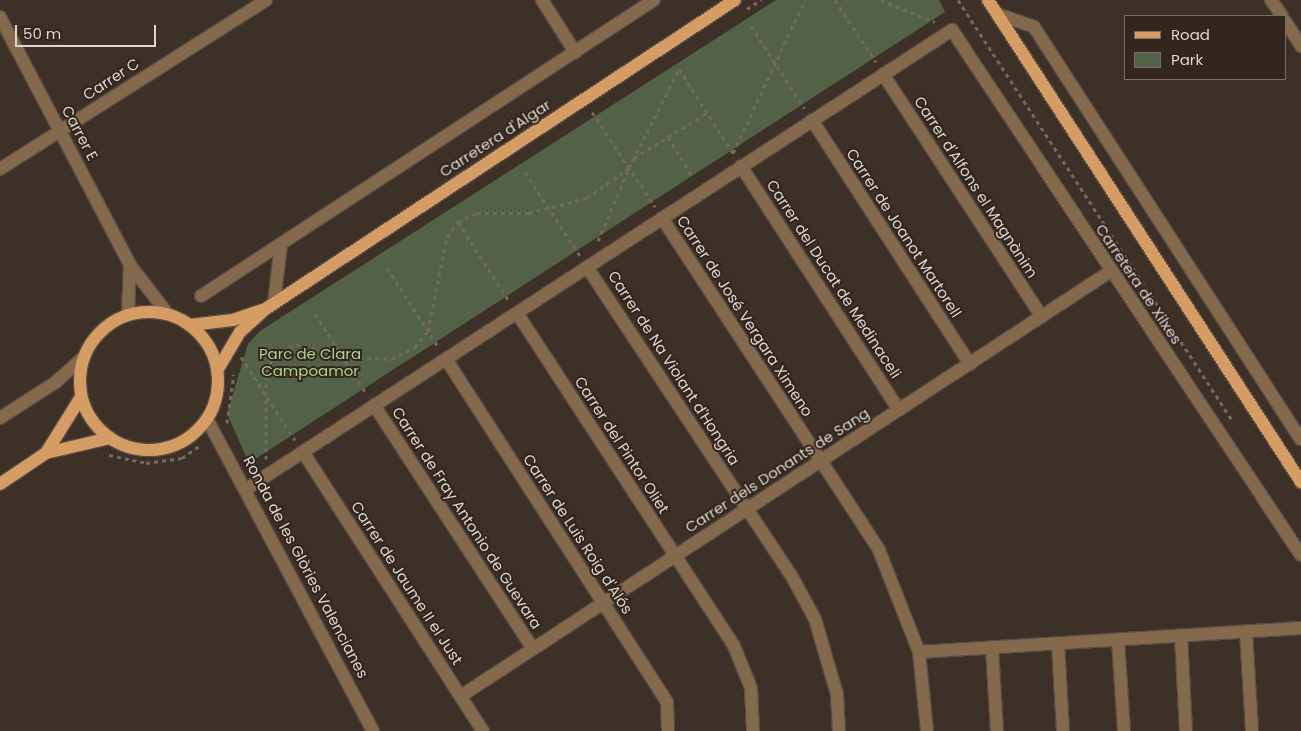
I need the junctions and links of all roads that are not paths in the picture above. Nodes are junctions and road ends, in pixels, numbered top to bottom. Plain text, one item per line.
1 (266, 0) edge
2 (542, 0) edge
3 (654, 0) edge
4 (735, 0) edge
5 (988, 0) edge
6 (1271, 0) edge
7 (997, 14) junction
8 (1281, 15) edge
9 (0, 17) edge
10 (1286, 23) edge
11 (1301, 46) edge
12 (575, 52) junction
13 (883, 74) junction
14 (812, 120) junction
15 (60, 131) junction
16 (741, 166) junction
17 (0, 170) edge
18 (662, 218) junction
19 (281, 244) junction
20 (130, 265) junction
21 (588, 267) junction
22 (1111, 271) junction
23 (201, 296) dead end
24 (270, 306) junction
25 (167, 313) junction
26 (517, 313) junction
27 (128, 314) junction
28 (1042, 317) junction
29 (190, 324) junction
30 (83, 358) junction
31 (446, 359) junction
32 (970, 364) junction
33 (218, 369) junction
34 (81, 397) junction
35 (374, 405) junction
36 (899, 410) junction
37 (0, 418) edge
38 (207, 419) junction
39 (110, 438) junction
40 (1301, 439) edge
41 (303, 452) junction
42 (46, 454) junction
43 (821, 461) junction
44 (1301, 482) edge
45 (0, 484) edge
46 (246, 489) junction
47 (748, 509) junction
48 (1301, 555) edge
49 (676, 556) junction
50 (603, 603) junction
51 (1301, 628) edge
52 (1246, 632) junction
53 (1181, 636) junction
54 (1118, 640) junction
55 (1058, 644) junction
56 (992, 648) junction
57 (533, 649) junction
58 (919, 652) junction
59 (461, 696) junction
60 (373, 731) edge
61 (483, 731) edge
62 (668, 731) edge
63 (753, 731) edge
64 (839, 731) edge
65 (927, 731) edge
66 (997, 731) edge
67 (1063, 731) edge
68 (1124, 731) edge
69 (1186, 731) edge
70 (1252, 731) edge

1 - 15 street, Carrer C
2 - 12 street
3 - 12 street, Carretera d'Algar
4 - 24 main road, Carretera d'Algar
5 - 7 main road, Carretera de Xilxes
6 - 8 street
7 - 40 street
7 - 44 main road, Carretera de Xilxes
9 - 15 street, Carrer E
10 - 11 street
12 - 19 street, Carretera d'Algar
13 - 14 street
13 - 22 street, Carretera de Xilxes
13 - 28 street, Carrer d'Alfons el Magnànim
14 - 16 street
14 - 32 street, Carrer de Joanot Martorell
15 - 17 street, Carrer C
15 - 20 street, Carrer E
16 - 18 street
16 - 36 street, Carrer del Ducat de Medinaceli
18 - 21 street
18 - 43 street, Carrer de José Vergara Ximeno
19 - 23 street, Carretera d'Algar
19 - 24 street
20 - 25 street, Carrer E
20 - 27 street, Carrer E
21 - 26 street
21 - 47 street, Carrer de Na Violant d'Hongria
22 - 28 street, Carrer dels Donants de Sang
22 - 48 street, Carretera de Xilxes
24 - 29 main road, Carretera d'Algar
24 - 33 main road, Carretera d'Algar
25 - 27 main road
25 - 29 main road
26 - 31 street
26 - 49 street, Carrer del Pintor Oliet
27 - 30 main road
28 - 32 street, Carrer dels Donants de Sang
29 - 33 main road
30 - 34 main road
30 - 37 street
31 - 35 street
31 - 50 street, Carrer de Luis Roig d'Alós
32 - 36 street, Carrer dels Donants de Sang
33 - 38 main road
34 - 39 main road
34 - 42 main road
35 - 41 street
35 - 57 street, Carrer de Fray Antonio de Guevara
36 - 43 street, Carrer dels Donants de Sang
38 - 39 main road
38 - 46 street, Ronda de les Glòries Valencianes
39 - 42 main road
41 - 46 street
41 - 59 street, Carrer de Jaume II el Just
42 - 45 main road
43 - 47 street, Carrer dels Donants de Sang
43 - 58 street, Carrer de José Vergara Ximeno
46 - 60 street, Ronda de les Glòries Valencianes
47 - 49 street, Carrer dels Donants de Sang
47 - 64 street, Carrer de Na Violant d'Hongria
49 - 50 street, Carrer dels Donants de Sang
49 - 63 street, Carrer del Pintor Oliet
50 - 57 street, Carrer dels Donants de Sang
50 - 62 street, Carrer de Luis Roig d'Alós
51 - 52 street
52 - 53 street
52 - 70 street
53 - 54 street
53 - 69 street
54 - 55 street
54 - 68 street
55 - 56 street
55 - 67 street
56 - 58 street
56 - 66 street
57 - 59 street, Carrer dels Donants de Sang
58 - 65 street, Carrer de José Vergara Ximeno
59 - 61 street, Carrer de Jaume II el Just

